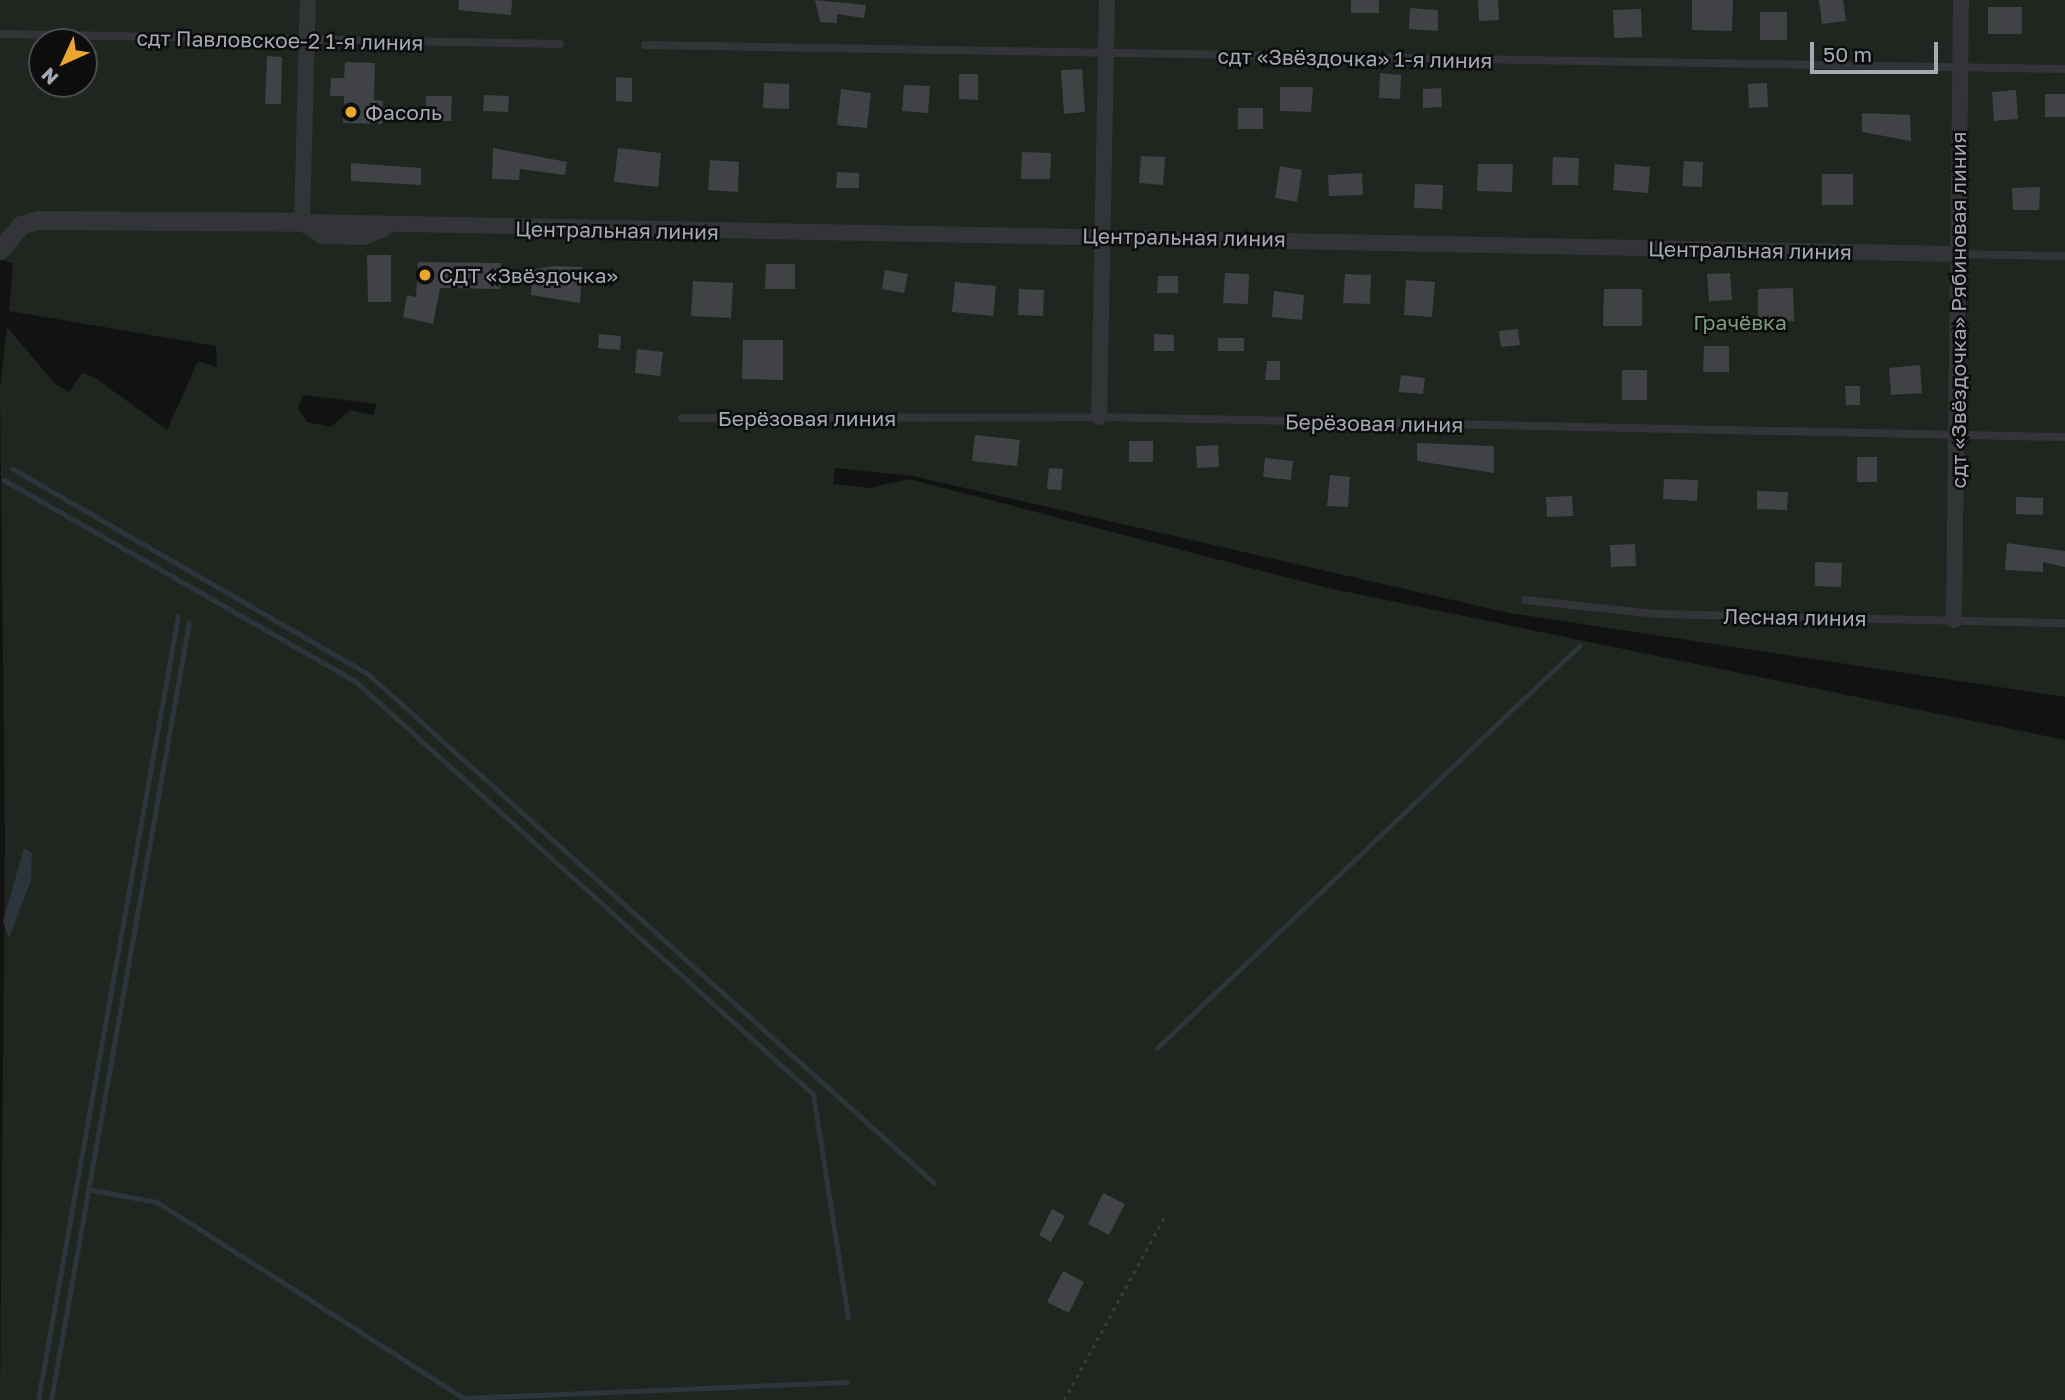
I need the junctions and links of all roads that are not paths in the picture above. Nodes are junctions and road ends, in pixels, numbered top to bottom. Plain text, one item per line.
1 (308, 0) edge
2 (1107, 0) edge
3 (1961, 0) edge
4 (0, 34) edge
5 (307, 41) junction
6 (560, 44) dead end
7 (645, 45) dead end
8 (1106, 54) junction
9 (1960, 68) junction
10 (2065, 69) edge
11 (302, 222) junction
12 (1102, 235) junction
13 (0, 250) edge
14 (1956, 254) junction
15 (2065, 256) edge
16 (1099, 417) junction
17 (682, 418) dead end
18 (1959, 435) junction
19 (2065, 437) edge
20 (1525, 600) dead end
21 (1954, 620) junction
22 (2065, 623) edge

1 - 5 street
2 - 8 street
3 - 9 street, сдт «Звёздочка» Рябиновая линия
4 - 5 lane, сдт Павловское-2 1-я линия
5 - 6 lane, сдт Павловское-2 1-я линия
5 - 11 street
7 - 8 lane, сдт «Звёздочка» 1-я линия
8 - 9 lane, сдт «Звёздочка» 1-я линия
8 - 12 street
9 - 10 lane, сдт «Звёздочка» 1-я линия
9 - 14 street, сдт «Звёздочка» Рябиновая линия
11 - 12 street, Центральная линия
11 - 13 street
12 - 14 street, Центральная линия
12 - 16 street
14 - 15 lane, Центральная линия
14 - 18 street, сдт «Звёздочка» Рябиновая линия
16 - 17 lane, Берёзовая линия
16 - 18 lane, Берёзовая линия
18 - 19 lane, Берёзовая линия
18 - 21 street, сдт «Звёздочка» Рябиновая линия
20 - 21 lane, Лесная линия
21 - 22 lane, Лесная линия

